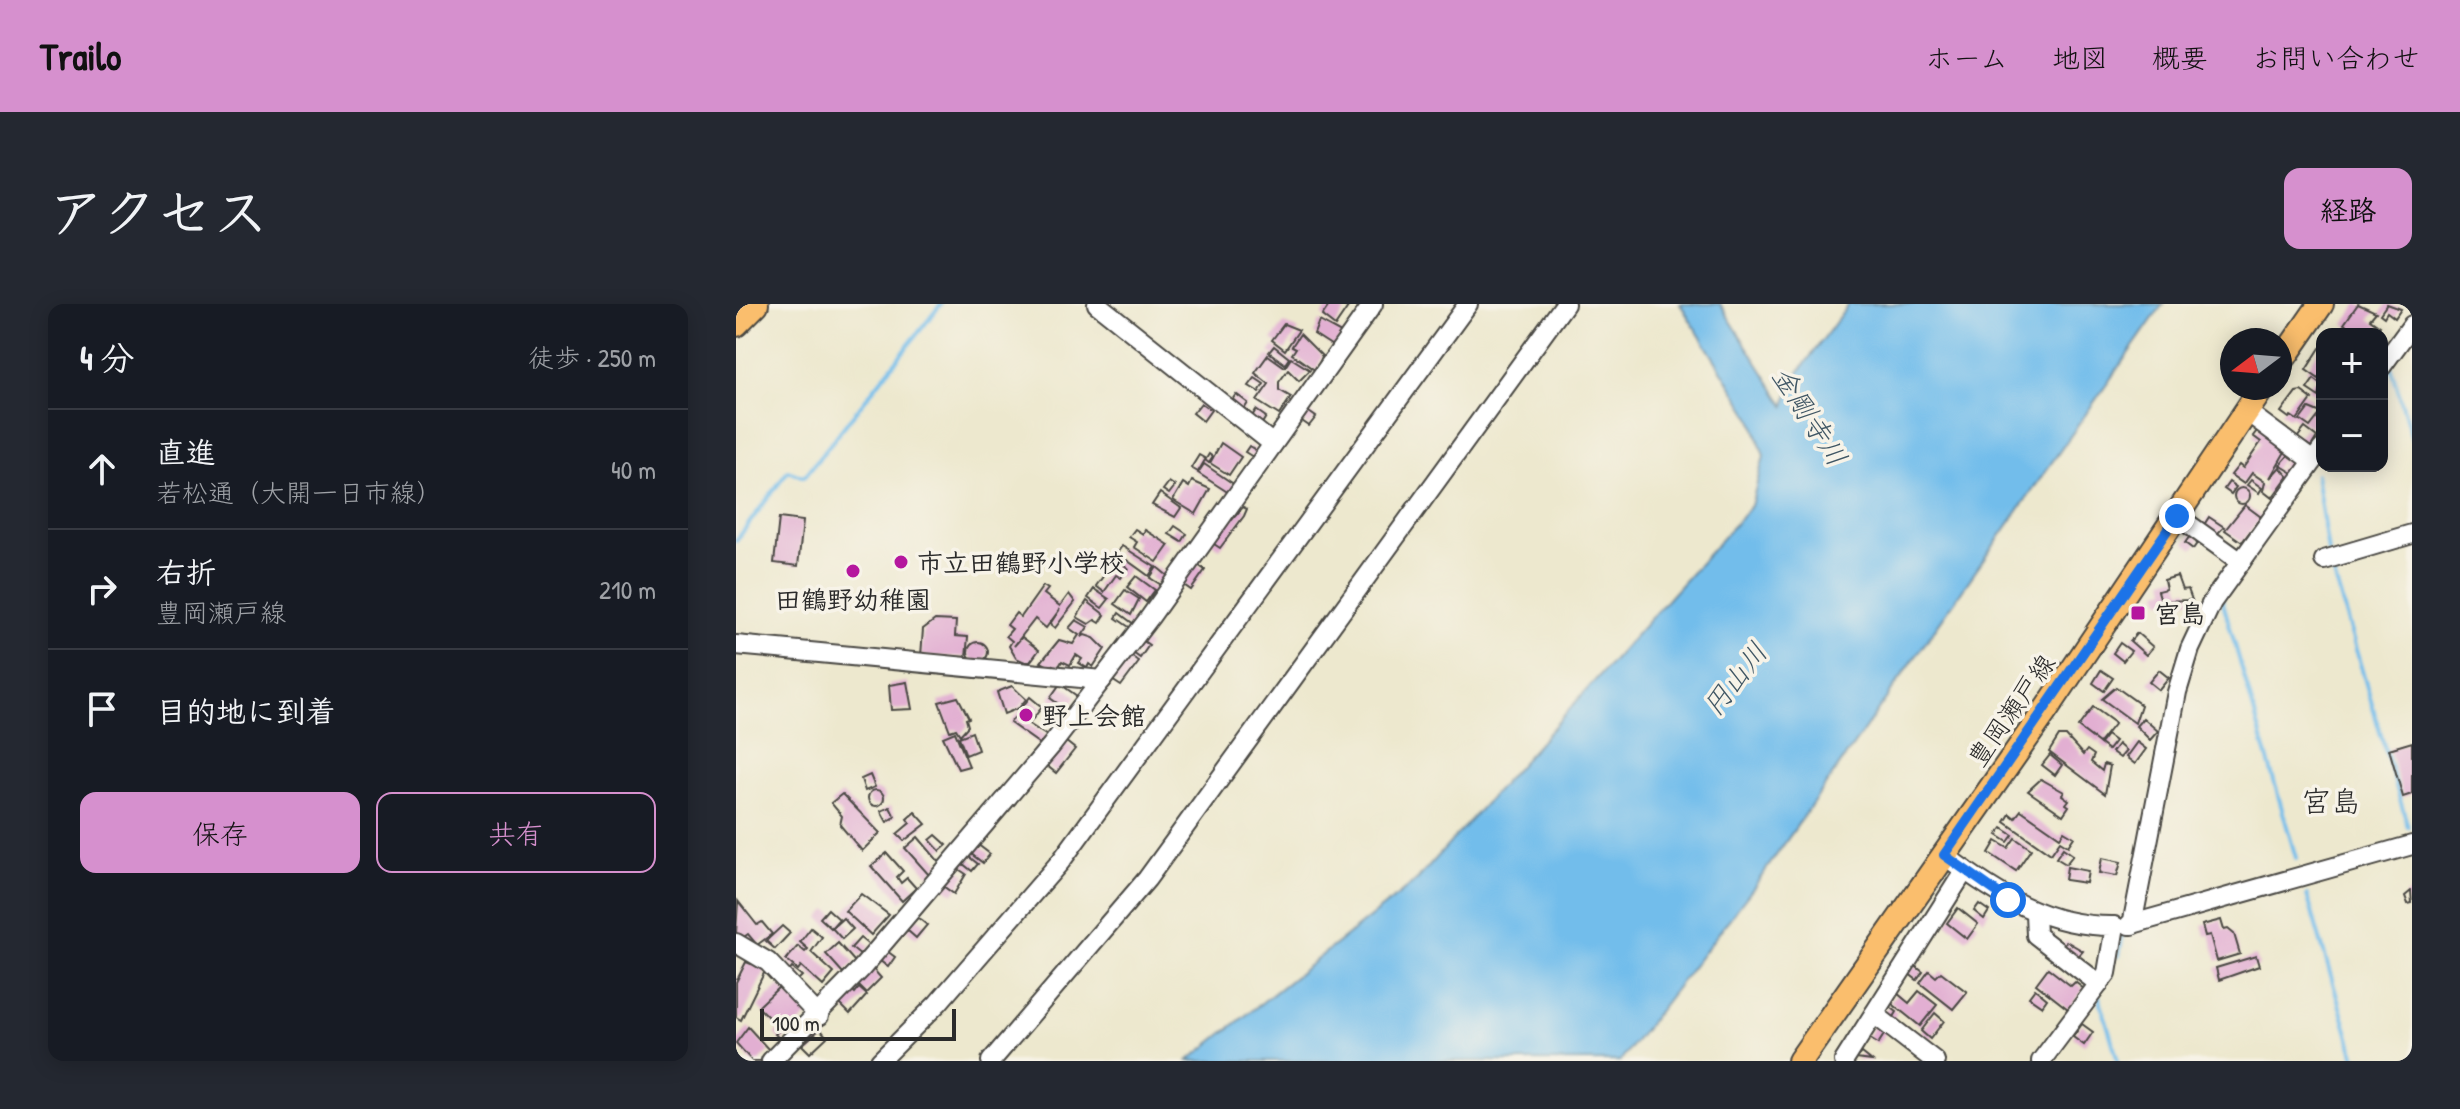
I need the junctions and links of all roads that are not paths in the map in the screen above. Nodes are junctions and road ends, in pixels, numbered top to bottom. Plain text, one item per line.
1 (756, 304) edge
2 (1097, 304) edge
3 (1373, 304) edge
4 (1468, 304) edge
5 (1565, 304) edge
6 (2321, 304) edge
7 (736, 324) edge
8 (2412, 325) edge
9 (2292, 346) edge
10 (2388, 358) edge
11 (2254, 400) edge
12 (2246, 411) junction
13 (1273, 444) junction
14 (2312, 456) edge
15 (2177, 516) junction
16 (2412, 534) edge
17 (2238, 560) junction
18 (2324, 560) dead end
19 (736, 645) edge
20 (1102, 680) junction
21 (2412, 845) edge
22 (1944, 855) junction
23 (1965, 870) junction
24 (2035, 913) junction
25 (2125, 925) junction
26 (736, 943) edge
27 (2099, 984) junction
28 (1874, 1014) junction
29 (819, 1016) junction
30 (771, 1061) edge
31 (880, 1061) edge
32 (991, 1061) edge
33 (1800, 1061) edge
34 (1844, 1061) edge
35 (1935, 1061) edge
36 (2041, 1061) edge

1 - 7 main road
2 - 13 street
3 - 13 street
4 - 31 street
5 - 32 street
6 - 9 main road
8 - 10 street
11 - 12 main road, 豊岡瀬戸線
12 - 14 street
12 - 15 main road, 豊岡瀬戸線
13 - 20 street
14 - 17 street
15 - 17 street
15 - 22 main road, 豊岡瀬戸線
16 - 18 street
17 - 25 street
19 - 20 street
20 - 29 street
21 - 25 street
22 - 23 street
22 - 33 main road, 豊岡瀬戸線
23 - 24 street
23 - 28 street
24 - 25 street
24 - 27 street
25 - 27 street
26 - 29 street
27 - 36 street
28 - 34 street
28 - 35 street
29 - 30 street

